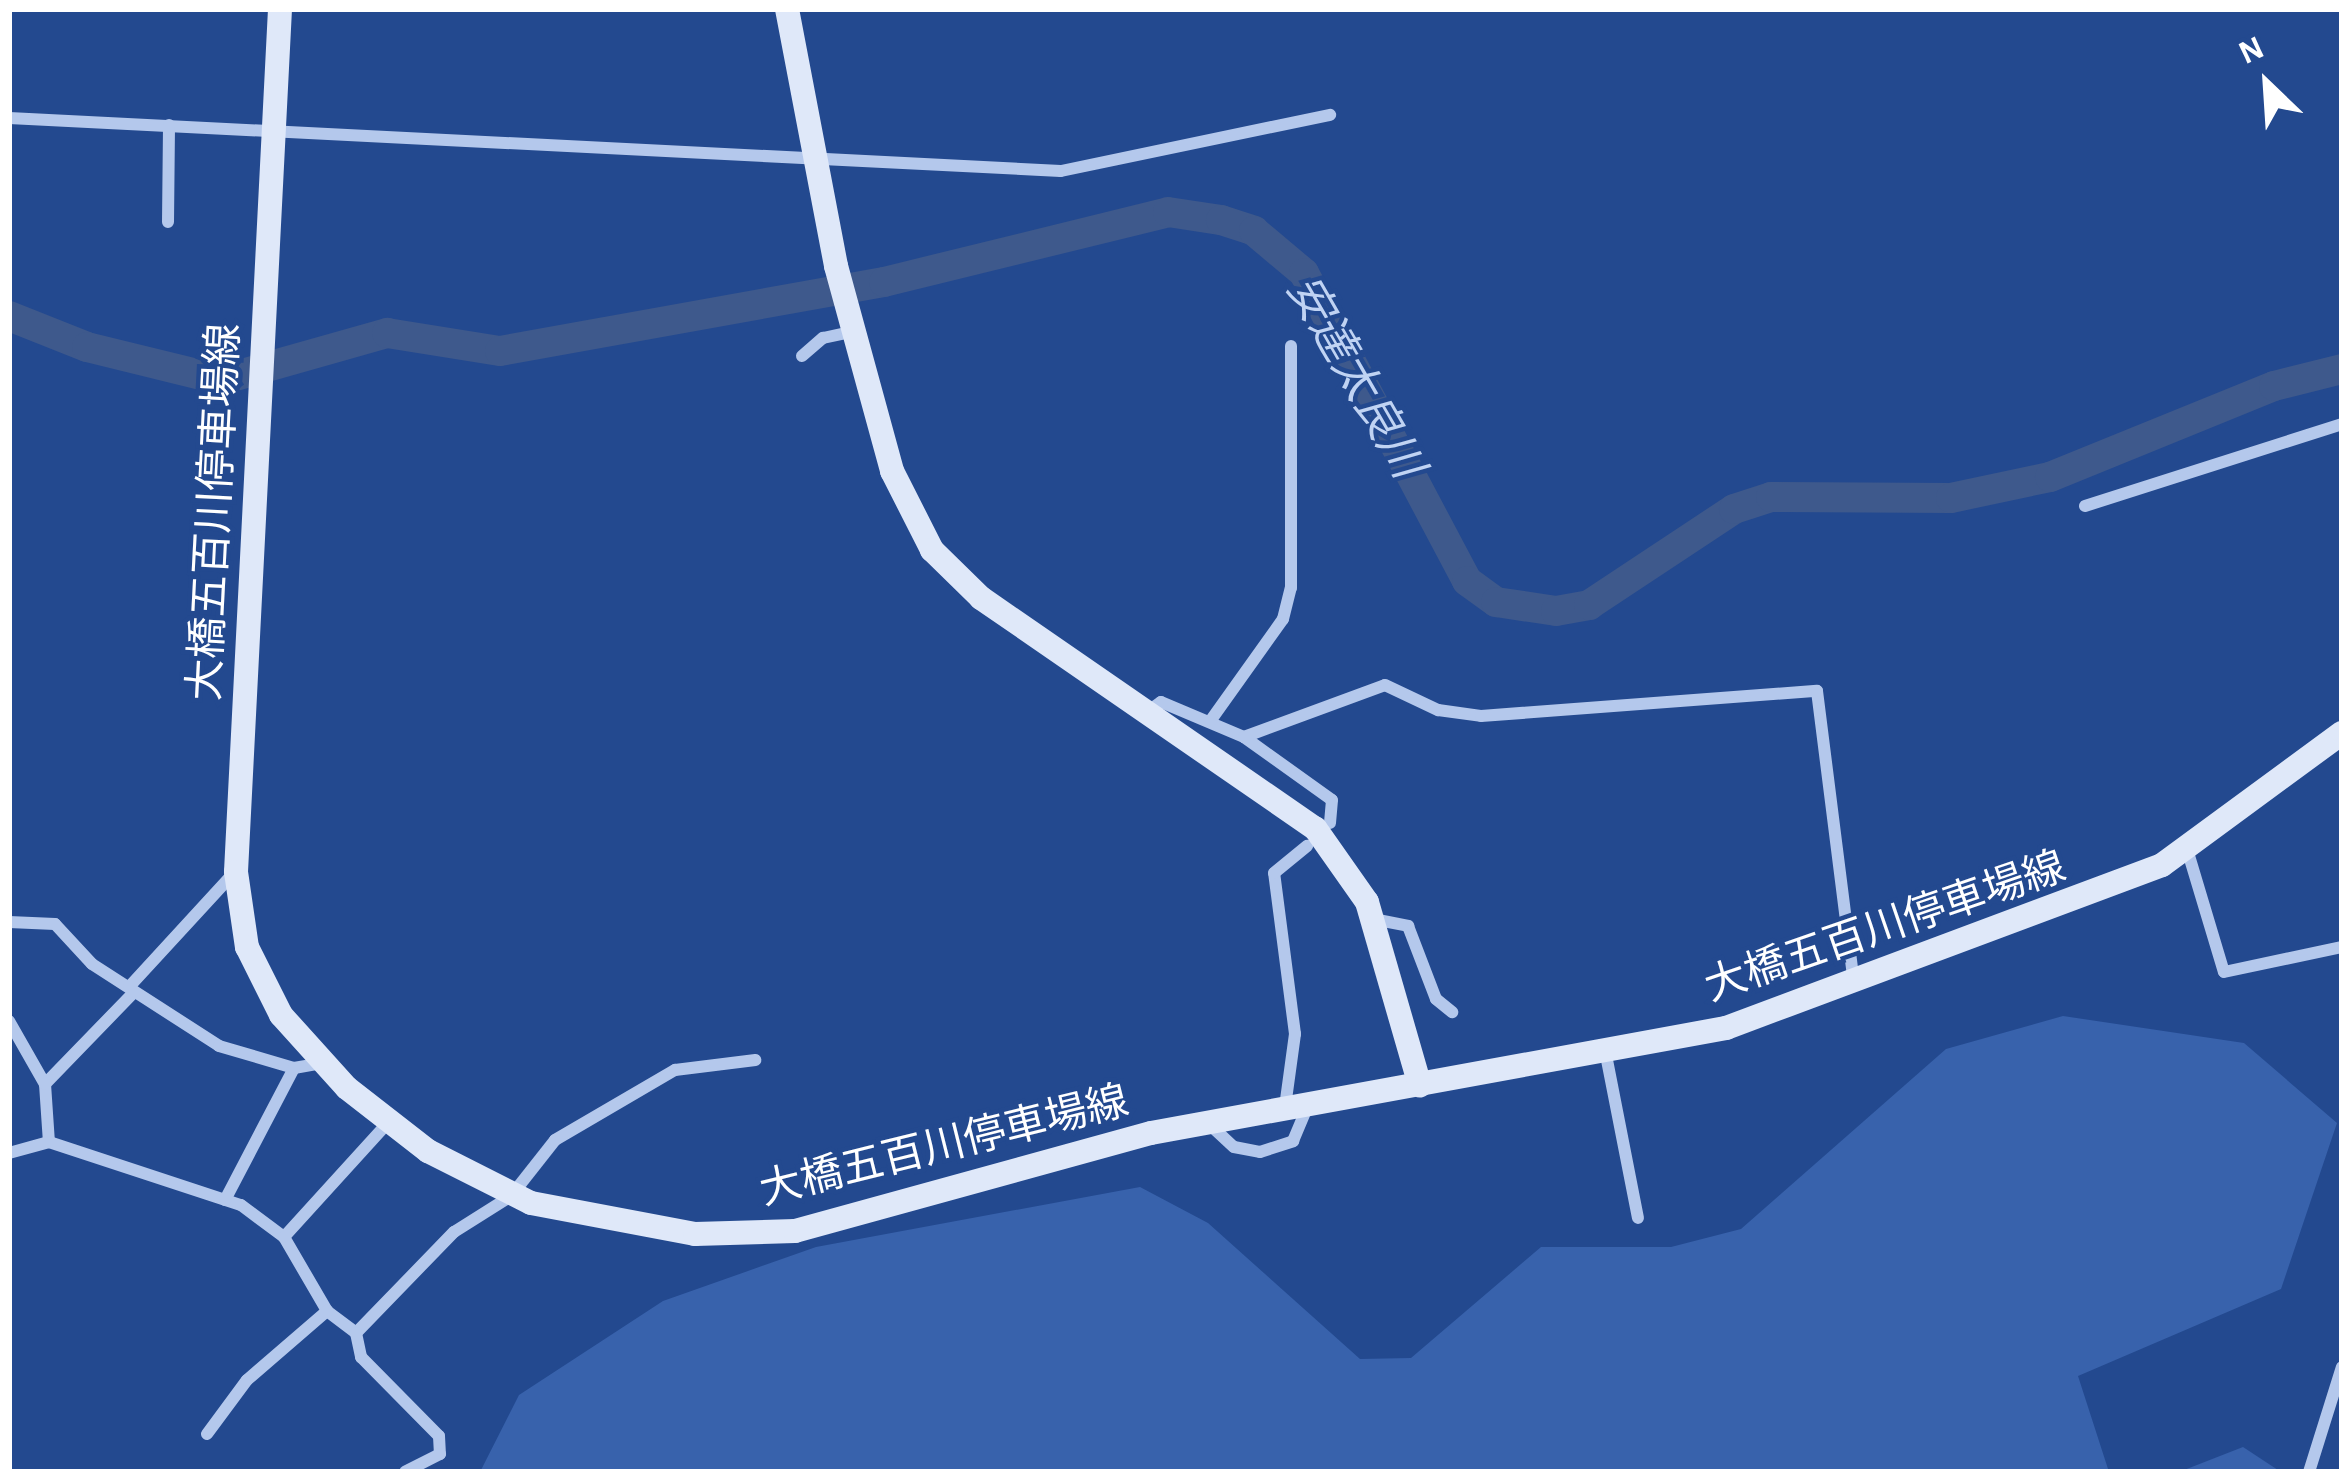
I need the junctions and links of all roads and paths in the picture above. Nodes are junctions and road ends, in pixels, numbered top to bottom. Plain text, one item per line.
1 (280, 9) edge
2 (787, 9) edge
3 (1330, 116) dead end
4 (9, 118) edge
5 (170, 125) junction
6 (275, 130) junction
7 (820, 156) junction
8 (169, 222) dead end
9 (854, 326) junction
10 (1291, 346) dead end
11 (802, 356) dead end
12 (2342, 424) edge
13 (2085, 506) dead end
14 (1147, 712) junction
15 (1211, 719) junction
16 (2342, 734) edge
17 (1244, 737) junction
18 (1330, 823) dead end
19 (1306, 846) dead end
20 (2187, 849) junction
21 (236, 872) junction
22 (1373, 920) junction
23 (9, 922) edge
24 (2342, 947) edge
25 (1854, 983) junction
26 (131, 989) junction
27 (1453, 1012) dead end
28 (9, 1021) edge
29 (1606, 1055) junction
30 (755, 1060) dead end
31 (320, 1064) junction
32 (294, 1068) junction
33 (45, 1084) junction
34 (1420, 1086) junction
35 (1297, 1105) junction
36 (1208, 1122) junction
37 (387, 1124) junction
38 (49, 1142) junction
39 (9, 1153) edge
40 (512, 1196) junction
41 (224, 1200) junction
42 (1638, 1218) dead end
43 (284, 1238) junction
44 (327, 1311) junction
45 (356, 1333) junction
46 (2342, 1367) edge
47 (207, 1434) dead end
48 (405, 1472) edge
49 (2309, 1472) edge

1 - 6 main road, 大橋五百川停車場線
2 - 7 main road
3 - 7 street
4 - 5 street
5 - 6 street
5 - 8 street
6 - 7 street
6 - 21 main road, 大橋五百川停車場線
7 - 9 main road
9 - 11 street
9 - 14 main road
10 - 15 street
12 - 13 street
14 - 15 street
14 - 22 main road
15 - 17 street
16 - 20 main road, 大橋五百川停車場線
17 - 18 street
17 - 25 street
19 - 35 street
20 - 24 street
20 - 25 main road, 大橋五百川停車場線
21 - 26 street
21 - 31 main road, 大橋五百川停車場線
22 - 27 street
22 - 34 main road
23 - 26 street
25 - 29 main road, 大橋五百川停車場線
26 - 32 street
26 - 33 street
28 - 33 street
29 - 34 main road, 大橋五百川停車場線
29 - 42 street
30 - 40 street
31 - 32 street
31 - 37 main road, 大橋五百川停車場線
32 - 41 street
33 - 38 street
34 - 35 main road, 大橋五百川停車場線
35 - 36 main road, 大橋五百川停車場線
35 - 36 street
36 - 40 main road, 大橋五百川停車場線
37 - 40 main road, 大橋五百川停車場線
37 - 43 street
38 - 39 street
38 - 41 street
40 - 45 street
41 - 43 street
43 - 44 street
44 - 45 street
44 - 47 street
45 - 48 street
46 - 49 street

